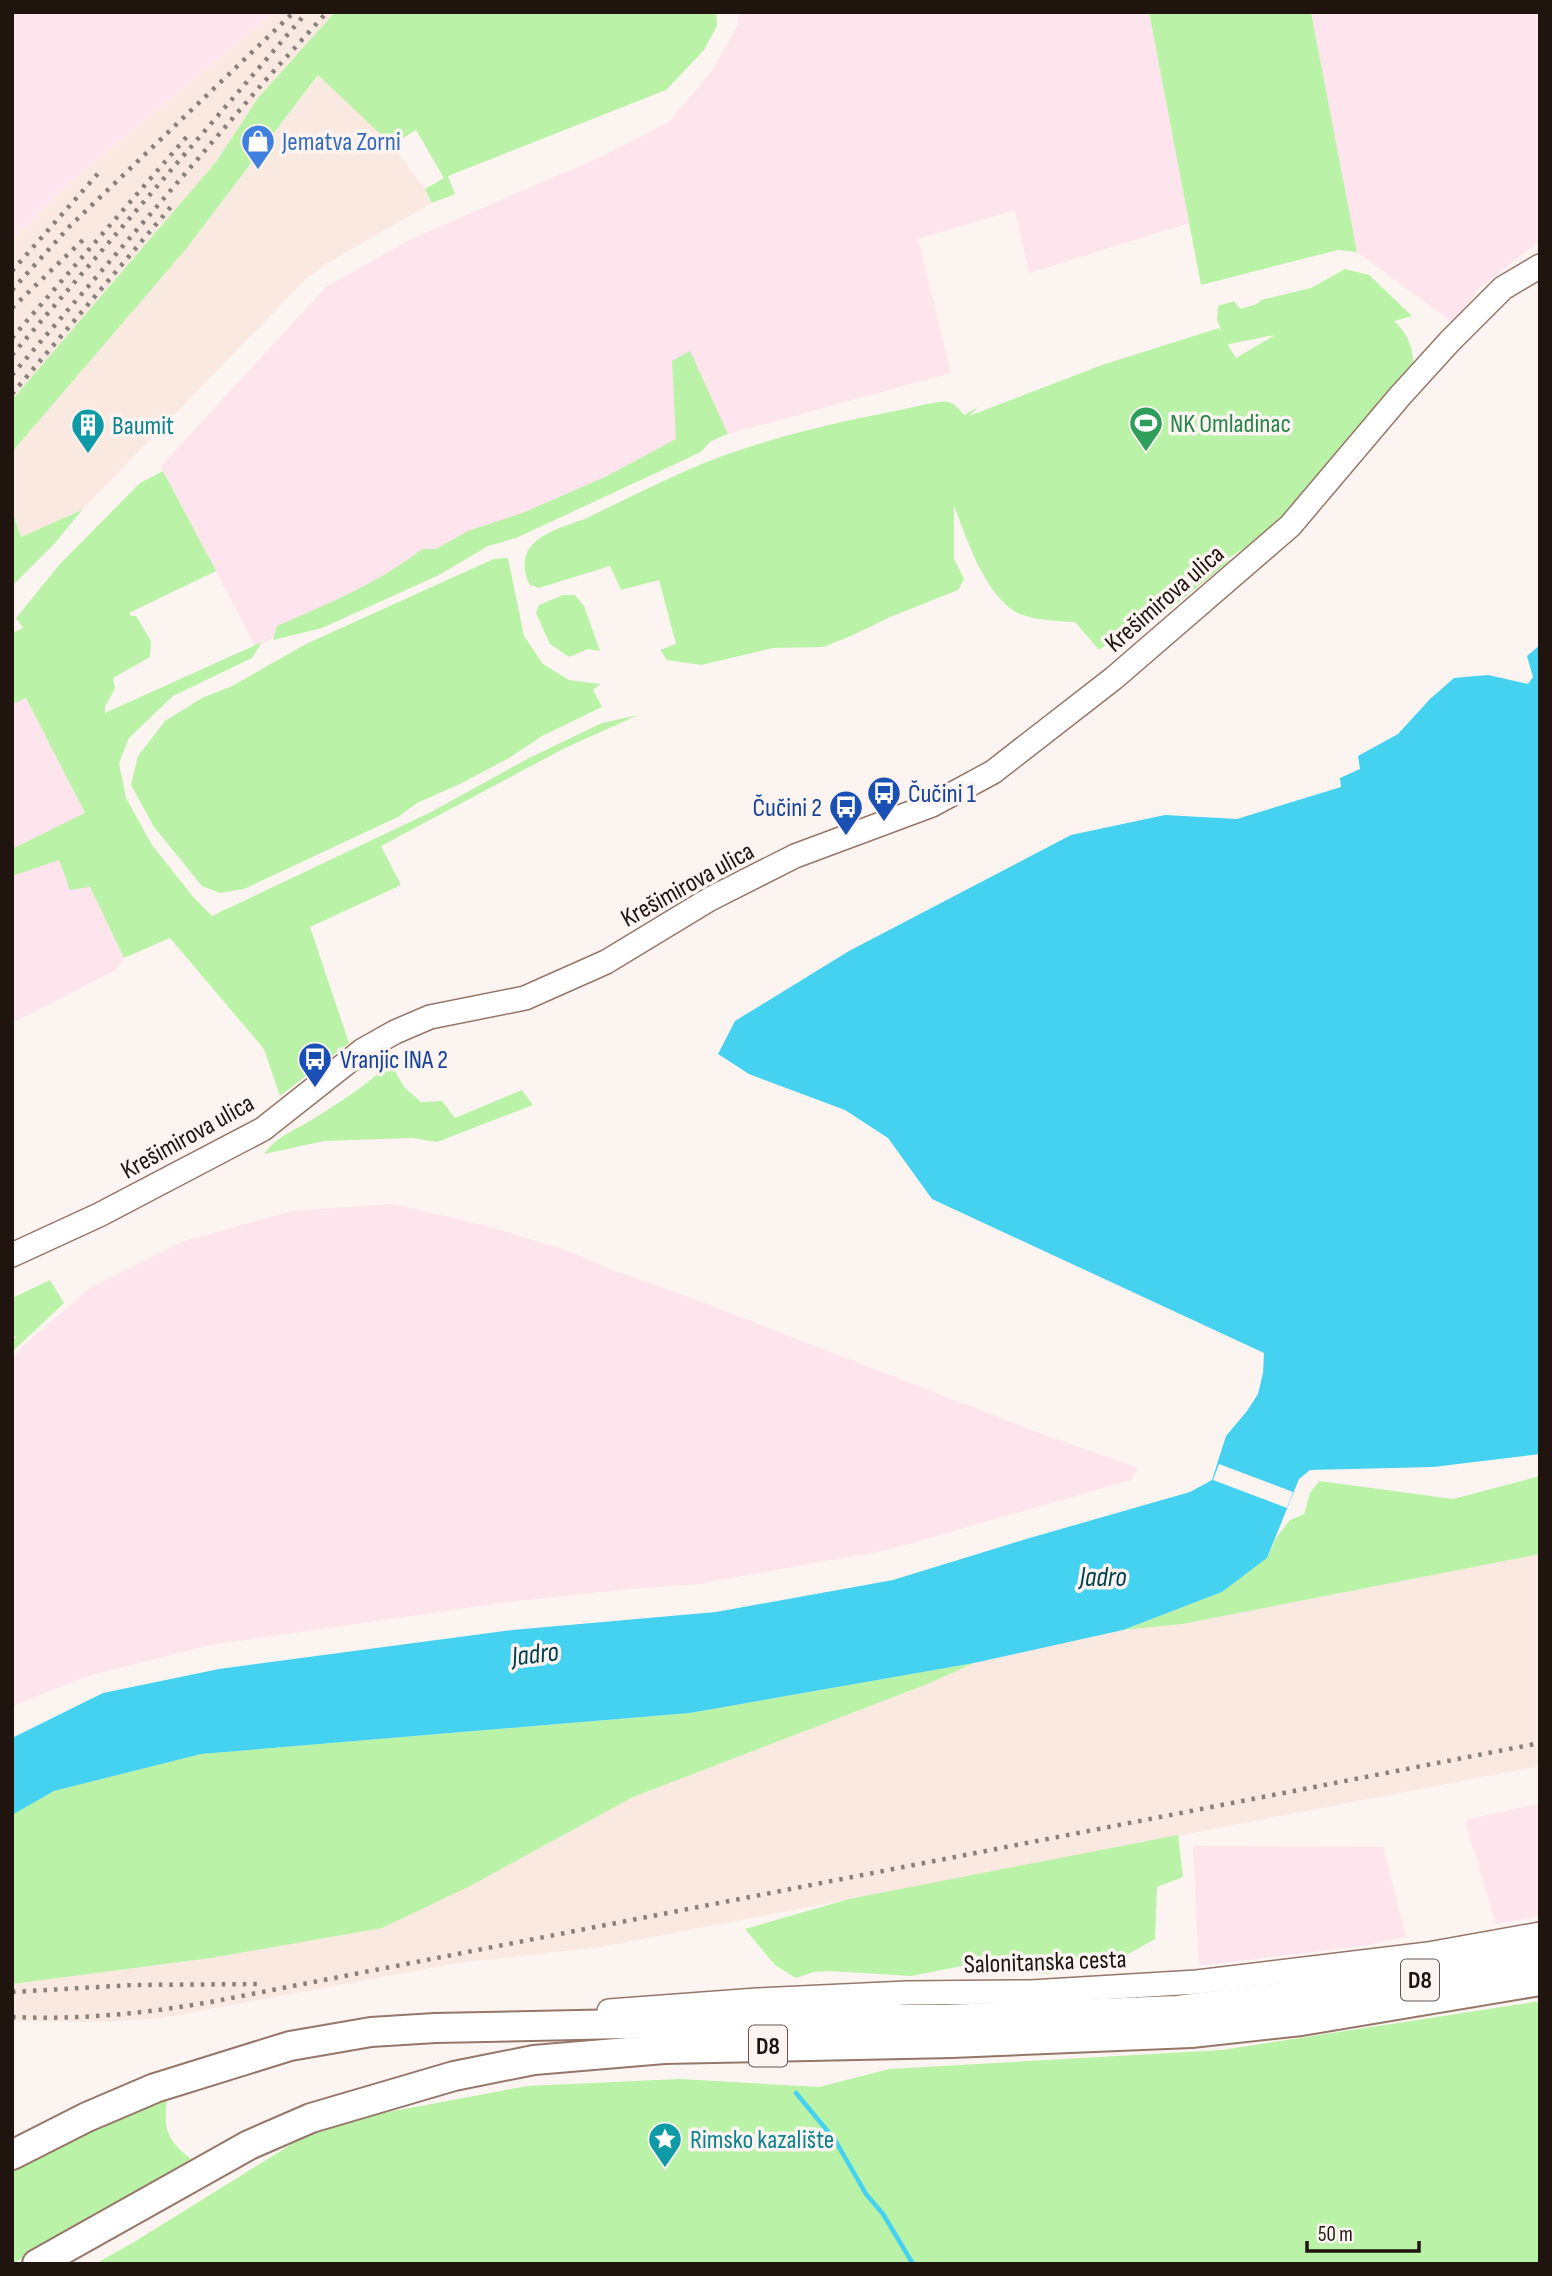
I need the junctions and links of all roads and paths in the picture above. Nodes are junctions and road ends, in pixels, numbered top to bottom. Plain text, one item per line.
1 (1540, 266) edge
2 (12, 1255) edge
3 (1540, 1934) edge
4 (1540, 1959) edge
5 (1540, 1981) edge
6 (554, 2026) junction
7 (12, 2155) edge
8 (37, 2264) edge

1 - 2 main road, Krešimirova ulica
3 - 6 main road, Salonitanska cesta
4 - 6 highway, D8
5 - 8 highway, D8
6 - 7 highway, D8

